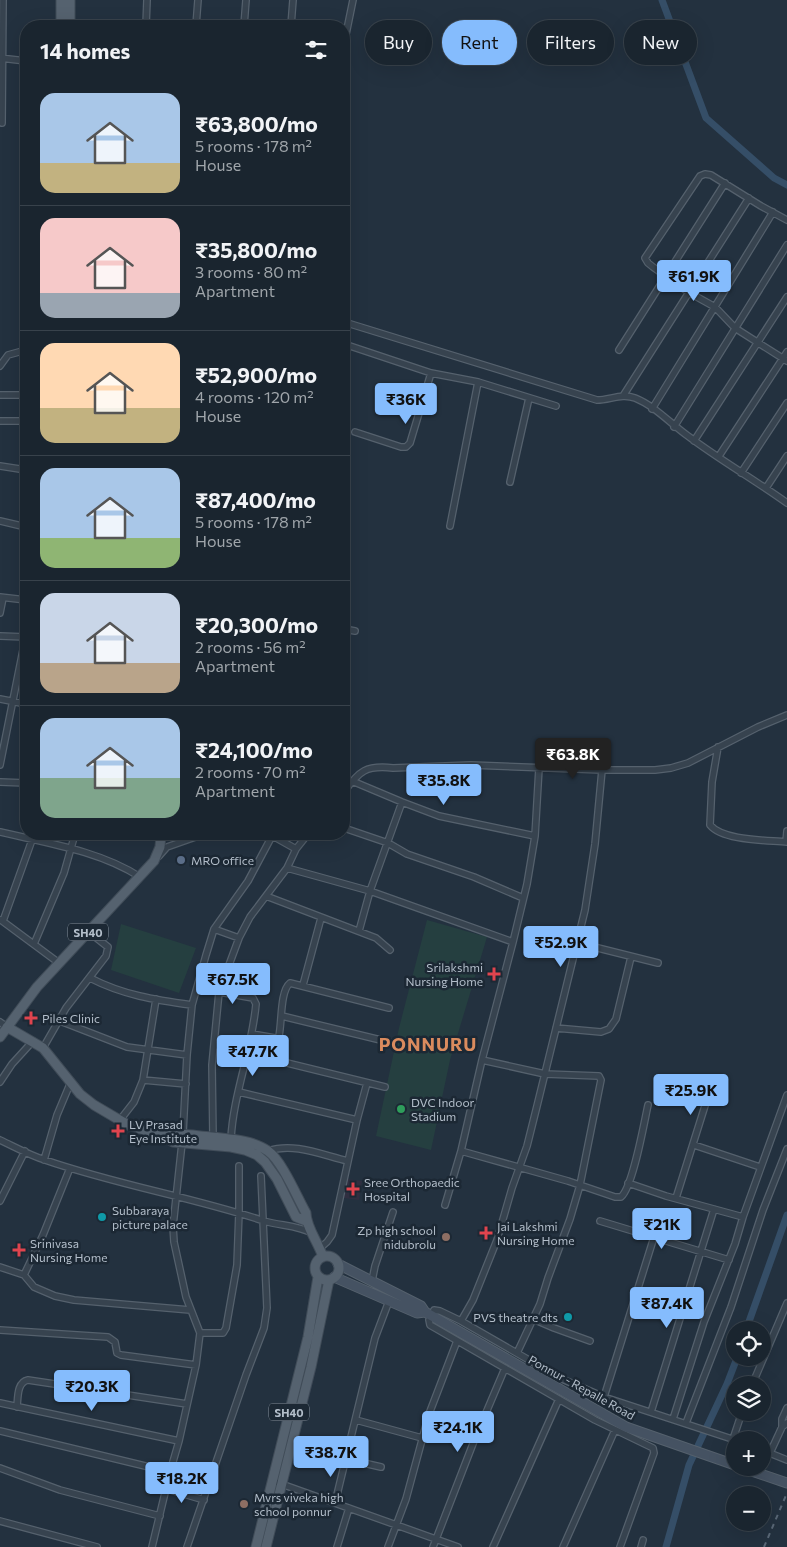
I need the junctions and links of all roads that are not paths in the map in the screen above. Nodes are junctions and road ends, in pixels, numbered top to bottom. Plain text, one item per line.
1 (3, 0) edge
2 (61, 0) edge
3 (70, 0) edge
4 (148, 0) edge
5 (198, 0) edge
6 (246, 0) edge
7 (292, 0) edge
8 (353, 0) edge
9 (61, 20) edge
10 (70, 20) edge
11 (146, 20) edge
12 (196, 20) edge
13 (244, 20) edge
14 (291, 20) edge
15 (349, 20) edge
16 (2, 58) edge
17 (20, 60) edge
18 (2, 123) dead end
19 (725, 183) junction
20 (749, 198) junction
21 (774, 212) junction
22 (787, 220) edge
23 (787, 245) edge
24 (667, 277) junction
25 (688, 292) junction
26 (787, 297) edge
27 (715, 307) junction
28 (350, 324) edge
29 (735, 328) junction
30 (758, 343) junction
31 (350, 346) edge
32 (619, 350) dead end
33 (20, 352) edge
34 (787, 352) edge
35 (785, 360) edge
36 (0, 366) edge
37 (431, 373) junction
38 (478, 382) junction
39 (0, 395) edge
40 (20, 395) edge
41 (623, 396) junction
42 (530, 398) junction
43 (787, 403) edge
44 (556, 406) dead end
45 (652, 408) junction
46 (0, 421) edge
47 (20, 421) edge
48 (674, 427) junction
49 (355, 432) dead end
50 (694, 440) junction
51 (719, 456) junction
52 (787, 456) edge
53 (0, 466) edge
54 (20, 469) edge
55 (741, 473) junction
56 (510, 482) dead end
57 (766, 488) junction
58 (787, 503) edge
59 (0, 521) edge
60 (20, 525) edge
61 (450, 526) dead end
62 (2, 598) edge
63 (20, 600) edge
64 (0, 613) edge
65 (350, 630) edge
66 (355, 631) dead end
67 (0, 636) edge
68 (20, 636) edge
69 (20, 664) edge
70 (0, 699) edge
71 (12, 701) junction
72 (20, 703) edge
73 (787, 715) edge
74 (718, 747) junction
75 (0, 765) edge
76 (540, 768) junction
77 (602, 770) junction
78 (352, 781) junction
79 (0, 782) edge
80 (20, 783) edge
81 (350, 784) edge
82 (402, 802) junction
83 (350, 830) edge
84 (787, 831) edge
85 (0, 832) edge
86 (535, 836) junction
87 (20, 837) edge
88 (32, 840) joint
89 (73, 840) edge
90 (161, 840) edge
91 (187, 840) edge
92 (268, 840) edge
93 (280, 840) edge
94 (303, 840) edge
95 (786, 842) edge
96 (388, 843) junction
97 (71, 849) junction
98 (296, 849) junction
99 (154, 861) junction
100 (287, 868) junction
101 (140, 878) junction
102 (370, 891) junction
103 (266, 896) junction
104 (524, 898) junction
105 (321, 918) junction
106 (2, 920) edge
107 (214, 928) junction
108 (358, 931) junction
109 (89, 932) junction
110 (239, 938) junction
111 (513, 942) junction
112 (34, 944) junction
113 (578, 944) junction
114 (390, 950) dead end
115 (631, 957) junction
116 (59, 963) junction
117 (658, 963) dead end
118 (90, 978) junction
119 (302, 986) junction
120 (219, 992) junction
121 (156, 999) junction
122 (192, 1004) junction
123 (388, 1008) dead end
124 (282, 1016) junction
125 (60, 1021) junction
126 (4, 1024) edge
127 (556, 1028) junction
128 (252, 1034) junction
129 (0, 1037) edge
130 (32, 1041) junction
131 (392, 1043) dead end
132 (214, 1044) junction
133 (43, 1048) junction
134 (147, 1050) junction
135 (248, 1052) junction
136 (187, 1055) junction
137 (482, 1060) junction
138 (545, 1074) junction
139 (143, 1080) junction
140 (0, 1082) edge
141 (368, 1083) junction
142 (70, 1084) junction
143 (186, 1084) junction
144 (384, 1086) dead end
145 (239, 1092) junction
146 (709, 1093) dead end
147 (787, 1095) edge
148 (648, 1105) dead end
149 (120, 1120) junction
150 (357, 1120) junction
151 (213, 1137) junction
152 (182, 1138) junction
153 (231, 1139) junction
154 (0, 1140) edge
155 (694, 1145) junction
156 (787, 1149) edge
157 (268, 1150) junction
158 (461, 1151) junction
159 (25, 1152) junction
160 (44, 1160) junction
161 (348, 1162) junction
162 (238, 1166) dead end
163 (519, 1167) junction
164 (760, 1167) junction
165 (70, 1168) junction
166 (261, 1176) dead end
167 (628, 1183) junction
168 (580, 1185) junction
169 (175, 1197) junction
170 (676, 1198) junction
171 (0, 1201) edge
172 (444, 1205) dead end
173 (714, 1209) junction
174 (240, 1212) junction
175 (393, 1212) dead end
176 (743, 1217) junction
177 (264, 1221) junction
178 (306, 1221) junction
179 (600, 1221) dead end
180 (314, 1234) junction
181 (654, 1237) junction
182 (321, 1252) junction
183 (702, 1252) junction
184 (729, 1260) junction
185 (338, 1264) junction
186 (0, 1267) edge
187 (24, 1275) junction
188 (318, 1276) junction
189 (332, 1279) junction
190 (372, 1281) junction
191 (389, 1301) junction
192 (787, 1303) edge
193 (190, 1310) junction
194 (431, 1316) junction
195 (534, 1319) junction
196 (461, 1321) junction
197 (0, 1330) edge
198 (200, 1333) junction
199 (457, 1341) junction
200 (590, 1341) dead end
201 (517, 1353) junction
202 (196, 1365) junction
203 (505, 1368) junction
204 (756, 1376) edge
205 (604, 1397) junction
206 (559, 1399) junction
207 (0, 1403) edge
208 (187, 1404) junction
209 (17, 1407) junction
210 (787, 1408) edge
211 (651, 1412) junction
212 (673, 1419) junction
213 (356, 1420) junction
214 (687, 1423) junction
215 (785, 1425) edge
216 (615, 1430) junction
217 (0, 1431) edge
218 (726, 1437) edge
219 (422, 1438) junction
220 (179, 1441) junction
221 (771, 1451) edge
222 (771, 1453) edge
223 (346, 1459) junction
224 (787, 1460) edge
225 (726, 1462) edge
226 (381, 1467) dead end
227 (0, 1468) edge
228 (170, 1472) junction
229 (766, 1476) edge
230 (273, 1481) junction
231 (787, 1483) edge
232 (282, 1484) junction
233 (167, 1489) junction
234 (204, 1500) junction
235 (335, 1503) junction
236 (349, 1508) junction
237 (160, 1516) junction
238 (0, 1521) edge
239 (397, 1526) junction
240 (436, 1538) junction
241 (643, 1540) dead end
242 (97, 1547) edge
243 (152, 1547) edge
244 (187, 1547) edge
245 (256, 1547) edge
246 (266, 1547) edge
247 (337, 1547) edge
248 (388, 1547) edge
249 (432, 1547) edge
250 (458, 1547) edge
251 (493, 1547) edge
252 (563, 1547) edge
253 (620, 1547) edge
254 (641, 1547) edge

1 - 16 street
2 - 9 main road
3 - 10 main road
4 - 11 street
5 - 12 street
6 - 13 street
7 - 14 street
8 - 15 street
16 - 17 street
16 - 18 street
19 - 20 street
19 - 24 street
19 - 24 street
20 - 21 street
20 - 25 street
21 - 22 street
21 - 27 street
23 - 29 street
24 - 25 street
24 - 32 street
25 - 27 street
25 - 41 street
26 - 30 street
27 - 29 street
27 - 45 street
28 - 41 street
29 - 30 street
29 - 48 street
30 - 35 street
30 - 50 street
31 - 37 street
33 - 36 street
34 - 35 street
35 - 51 street
37 - 38 street
37 - 49 street
38 - 42 street
38 - 61 street
39 - 40 street
41 - 45 street
42 - 44 street
42 - 56 street
43 - 55 street
45 - 48 street
46 - 47 street
48 - 50 street
50 - 51 street
51 - 55 street
52 - 57 street
53 - 54 street
55 - 57 street
57 - 58 street
59 - 60 street
62 - 63 street
62 - 64 street
65 - 66 street
67 - 68 street
69 - 71 street
70 - 71 street
71 - 72 street
71 - 75 street
73 - 74 street
74 - 77 street
74 - 95 street
76 - 77 street
76 - 78 street
76 - 86 street
77 - 113 street
78 - 81 street
78 - 82 street
79 - 80 street
82 - 86 street
82 - 96 street
83 - 96 street
84 - 95 street
85 - 87 street
86 - 104 street
88 - 97 street
88 - 106 street
89 - 97 street
90 - 99 main road, SH40
91 - 99 street
92 - 107 street
93 - 98 street
94 - 98 street
96 - 102 street
96 - 104 street
97 - 101 street
97 - 112 street
98 - 100 street
99 - 101 main road, SH40
100 - 102 street
100 - 103 street
101 - 109 main road, SH40
102 - 108 street
102 - 111 street
103 - 105 street
103 - 110 street
104 - 111 street
105 - 108 street
105 - 119 street
106 - 112 street
107 - 110 street
107 - 122 street
108 - 114 street
109 - 116 main road, SH40
109 - 118 street
110 - 120 street
111 - 137 street
112 - 116 street
113 - 115 street
113 - 127 street
115 - 117 street
115 - 127 street
116 - 126 main road, SH40
118 - 121 street
118 - 125 street
119 - 123 street
119 - 124 street
120 - 128 street
120 - 132 street
121 - 122 street
121 - 134 street
122 - 136 street
124 - 128 street
124 - 131 street
125 - 133 street
125 - 134 street
126 - 129 main road
126 - 130 main road
127 - 138 street
128 - 135 street
130 - 133 main road
130 - 140 street
132 - 135 street
132 - 151 street
133 - 142 main road
134 - 136 street
134 - 139 street
135 - 141 street
135 - 145 street
136 - 143 street
137 - 138 street
137 - 158 street
138 - 163 street
138 - 168 street
139 - 143 street
139 - 149 street
141 - 144 street
141 - 150 street
142 - 149 main road
142 - 160 street
143 - 152 street
145 - 150 street
145 - 153 street
146 - 155 street
147 - 164 street
148 - 167 street
149 - 152 main road
150 - 161 street
151 - 152 main road
151 - 153 main road
152 - 169 street
152 - 178 main road
153 - 157 main road
154 - 159 street
155 - 164 street
155 - 170 street
156 - 214 street
157 - 161 street
157 - 178 main road
158 - 163 street
158 - 172 street
159 - 160 street
159 - 171 street
160 - 165 street
161 - 182 street
162 - 174 street
163 - 168 street
163 - 196 street
164 - 176 street
165 - 169 street
165 - 187 street
166 - 177 street
167 - 168 street
167 - 170 street
168 - 195 street
169 - 174 street
169 - 193 street
170 - 173 street
173 - 176 street
173 - 183 street
174 - 177 street
174 - 198 street
175 - 190 street
176 - 184 street
177 - 180 street
177 - 234 street
178 - 180 main road
179 - 181 street
180 - 182 main road
181 - 183 street
181 - 205 street
182 - 185 main road
182 - 188 main road, SH40
183 - 184 street
183 - 211 street
184 - 212 street
185 - 189 main road, SH40
185 - 190 main road, Ponnur - Repalle Road
186 - 187 street
187 - 193 street
188 - 189 main road
188 - 230 main road, SH40
189 - 191 main road, Ponnur - Repalle Road
189 - 232 main road, SH40
190 - 194 main road, Ponnur - Repalle Road
191 - 194 main road, Ponnur - Repalle Road
191 - 213 street
192 - 204 street
193 - 198 street
194 - 196 street
194 - 199 street
194 - 225 main road, Ponnur - Repalle Road
195 - 200 street
195 - 201 street
196 - 201 street
197 - 202 street
198 - 202 street
199 - 203 street
199 - 219 street
201 - 205 street
202 - 208 street
203 - 206 street
203 - 240 street
205 - 211 street
206 - 216 street
206 - 251 street
207 - 209 street
208 - 209 street
208 - 220 street
209 - 220 street
210 - 215 street
211 - 212 street
212 - 214 street
213 - 219 street
213 - 223 street
214 - 218 street
215 - 221 street
216 - 252 street
216 - 253 street
217 - 228 street
219 - 239 street
220 - 228 street
222 - 224 street
223 - 226 street
223 - 235 street
227 - 237 street
228 - 233 street
229 - 231 main road
230 - 232 street
230 - 245 main road, SH40
232 - 235 street
232 - 246 main road, SH40
233 - 234 street
233 - 237 street
234 - 244 street
235 - 236 street
236 - 239 street
236 - 247 street
237 - 243 street
238 - 242 street
239 - 240 street
239 - 248 street
240 - 249 street
240 - 250 street
241 - 254 street

